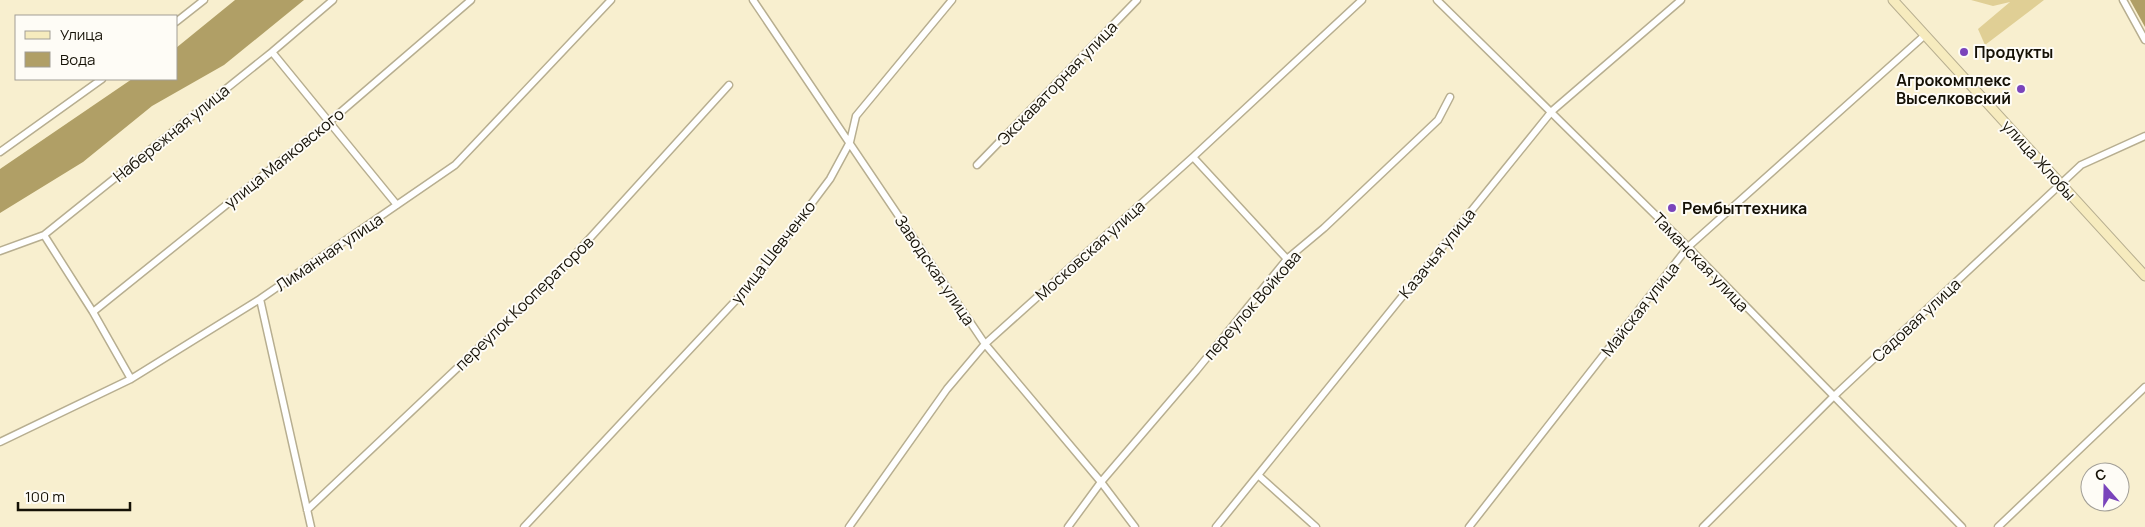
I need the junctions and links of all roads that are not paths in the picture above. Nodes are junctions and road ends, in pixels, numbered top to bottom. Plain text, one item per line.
1 (204, 0) edge
2 (334, 0) edge
3 (471, 0) edge
4 (611, 0) edge
5 (752, 0) edge
6 (952, 0) edge
7 (1137, 0) edge
8 (1362, 0) edge
9 (1437, 0) edge
10 (1681, 0) edge
11 (1893, 0) edge
12 (2124, 0) edge
13 (178, 20) edge
14 (1925, 34) junction
15 (2145, 40) edge
16 (272, 52) junction
17 (101, 80) edge
18 (729, 85) dead end
19 (1450, 97) dead end
20 (1552, 111) junction
21 (328, 123) junction
22 (2145, 136) edge
23 (850, 142) junction
24 (0, 152) edge
25 (1193, 157) junction
26 (976, 165) dead end
27 (2062, 185) junction
28 (397, 205) junction
29 (44, 235) junction
30 (1688, 247) junction
31 (0, 251) edge
32 (1287, 260) junction
33 (2145, 276) edge
34 (260, 299) junction
35 (94, 312) junction
36 (985, 344) junction
37 (131, 379) junction
38 (2145, 387) edge
39 (1833, 397) junction
40 (0, 442) edge
41 (1258, 475) junction
42 (1101, 482) junction
43 (307, 510) junction
44 (311, 527) edge
45 (524, 527) edge
46 (849, 527) edge
47 (1068, 527) edge
48 (1135, 527) edge
49 (1216, 527) edge
50 (1316, 527) edge
51 (1468, 527) edge
52 (1703, 527) edge
53 (1962, 527) edge
54 (1998, 527) edge

1 - 13 street
2 - 16 street, Набережная улица
3 - 21 street, улица Маяковского
4 - 28 street, Лиманная улица
5 - 23 street, Заводская улица
6 - 23 street, улица Шевченко
7 - 26 street, Экскаваторная улица
8 - 25 street, Московская улица
9 - 20 street, Таманская улица
10 - 20 street, Казачья улица
11 - 14 street, улица Жлобы
12 - 15 street
14 - 27 street, улица Жлобы
14 - 30 street, Майская улица
16 - 21 street
16 - 29 street, Набережная улица
17 - 24 street
18 - 43 street, переулок Кооператоров
19 - 32 street, переулок Войкова
20 - 30 street, Таманская улица
20 - 41 street, Казачья улица
21 - 28 street
21 - 35 street, улица Маяковского
22 - 27 street, Садовая улица
23 - 36 street, Заводская улица
23 - 45 street, улица Шевченко
25 - 32 street
25 - 36 street, Московская улица
27 - 33 street, улица Жлобы
27 - 39 street, Садовая улица
28 - 34 street, Лиманная улица
29 - 31 street, Набережная улица
29 - 35 street
30 - 39 street, Таманская улица
30 - 51 street, Майская улица
32 - 42 street, переулок Войкова
34 - 37 street, Лиманная улица
34 - 43 street
35 - 37 street
36 - 42 street, Заводская улица
36 - 46 street, Московская улица
37 - 40 street, Лиманная улица
38 - 54 street
39 - 52 street, Садовая улица
39 - 53 street, Таманская улица
41 - 49 street, Казачья улица
41 - 50 street
42 - 47 street, переулок Войкова
42 - 48 street, Заводская улица
43 - 44 street

